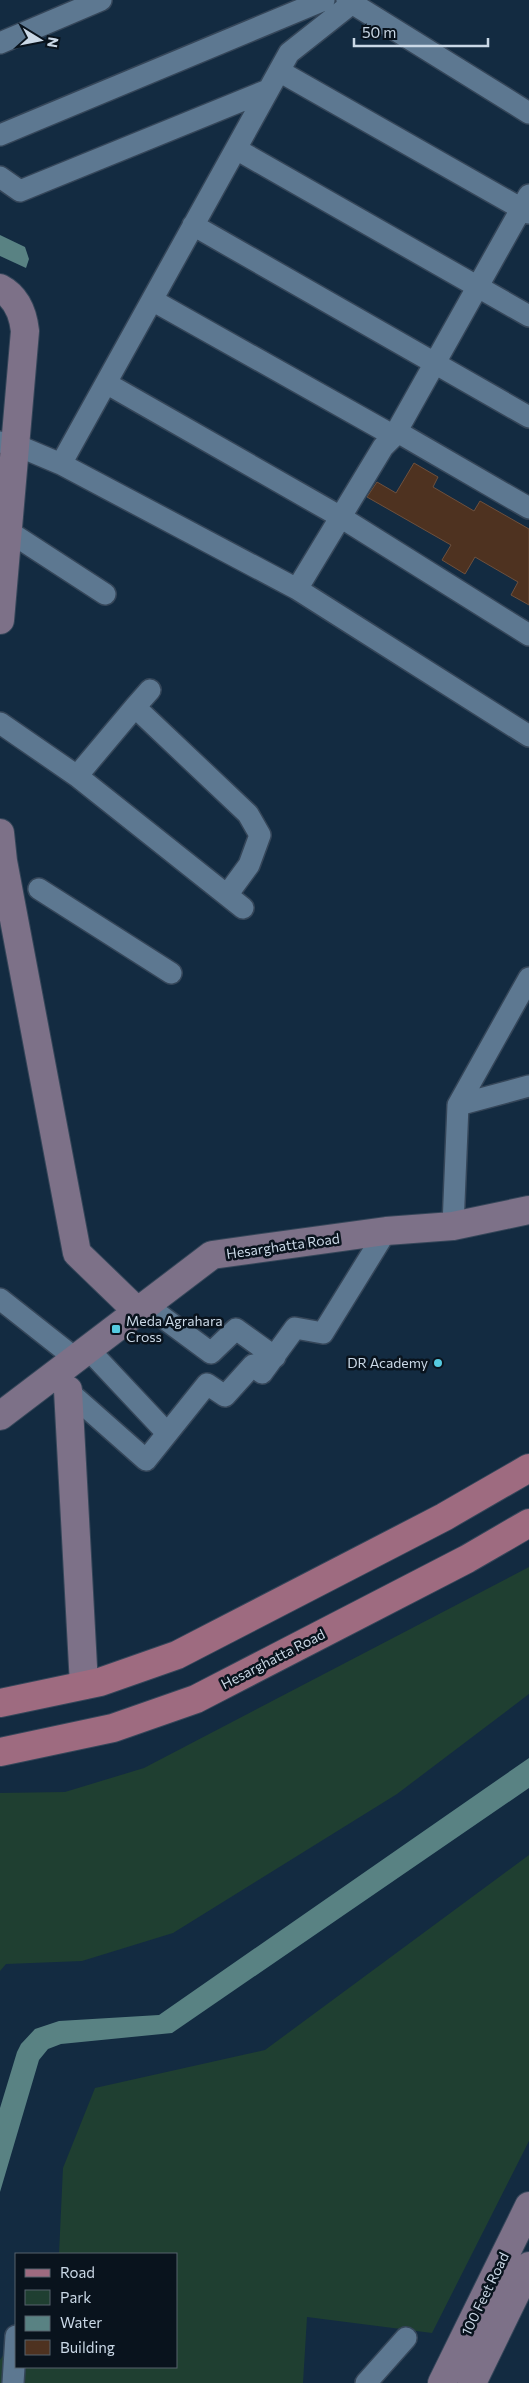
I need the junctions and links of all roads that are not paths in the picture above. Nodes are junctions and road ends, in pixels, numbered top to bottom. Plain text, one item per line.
1 (101, 0) edge
2 (324, 0) edge
3 (351, 1) edge
4 (0, 43) edge
5 (279, 71) junction
6 (268, 90) junction
7 (529, 112) edge
8 (0, 135) edge
9 (236, 149) junction
10 (0, 177) edge
11 (526, 206) edge
12 (193, 225) junction
13 (478, 286) junction
14 (0, 288) edge
15 (152, 300) junction
16 (529, 316) edge
17 (435, 363) junction
18 (106, 383) junction
19 (529, 417) edge
20 (394, 436) junction
21 (8, 443) edge
22 (61, 464) junction
23 (529, 508) edge
24 (340, 516) junction
25 (8, 531) junction
26 (2, 565) edge
27 (297, 589) junction
28 (106, 594) dead end
29 (0, 620) edge
30 (529, 635) edge
31 (150, 690) dead end
32 (135, 707) junction
33 (0, 723) edge
34 (529, 736) edge
35 (77, 776) junction
36 (0, 833) edge
37 (39, 889) dead end
38 (227, 895) junction
39 (243, 908) dead end
40 (172, 973) dead end
41 (529, 978) edge
42 (529, 1086) edge
43 (458, 1106) junction
44 (529, 1210) edge
45 (454, 1226) junction
46 (386, 1231) junction
47 (0, 1299) edge
48 (142, 1308) junction
49 (275, 1356) junction
50 (70, 1370) junction
51 (4, 1407) edge
52 (167, 1433) junction
53 (529, 1468) edge
54 (529, 1523) edge
55 (84, 1685) junction
56 (0, 1703) edge
57 (0, 1752) edge
58 (529, 2206) edge
59 (529, 2266) edge
60 (522, 2294) edge
61 (406, 2338) dead end
62 (15, 2352) edge
63 (13, 2383) edge
64 (366, 2383) edge
65 (442, 2383) edge
66 (472, 2383) edge

1 - 4 street
2 - 8 street
3 - 5 street
3 - 7 street
5 - 6 street
5 - 11 street
6 - 9 street
6 - 10 street
9 - 12 street
9 - 13 street
11 - 13 street
12 - 15 street
12 - 17 street
13 - 16 street
13 - 17 street
14 - 21 street
15 - 18 street
15 - 20 street
17 - 19 street
17 - 20 street
18 - 22 street
18 - 24 street
20 - 23 street
20 - 24 street
21 - 22 street
21 - 25 street
22 - 27 street
24 - 27 street
24 - 30 street
25 - 26 street
25 - 28 street
26 - 29 street
27 - 34 street
31 - 32 street
32 - 35 street
32 - 38 street
33 - 35 street
35 - 38 street
36 - 48 street
37 - 40 street
38 - 39 street
41 - 43 street
42 - 43 street
43 - 45 street
44 - 45 street, Hesarghatta Road
45 - 46 street, Hesarghatta Road
46 - 48 street, Hesarghatta Road
46 - 49 street
47 - 50 street
48 - 49 street
48 - 50 street, Hesarghatta Road
49 - 52 street
50 - 51 street, Hesarghatta Road
50 - 52 street
50 - 52 street
50 - 55 street
53 - 55 main road
54 - 57 main road, Hesarghatta Road
55 - 56 main road
58 - 65 street, 100 Feet Road
59 - 60 street, 100 Feet Road
60 - 66 street, 100 Feet Road
61 - 64 street
62 - 63 street

